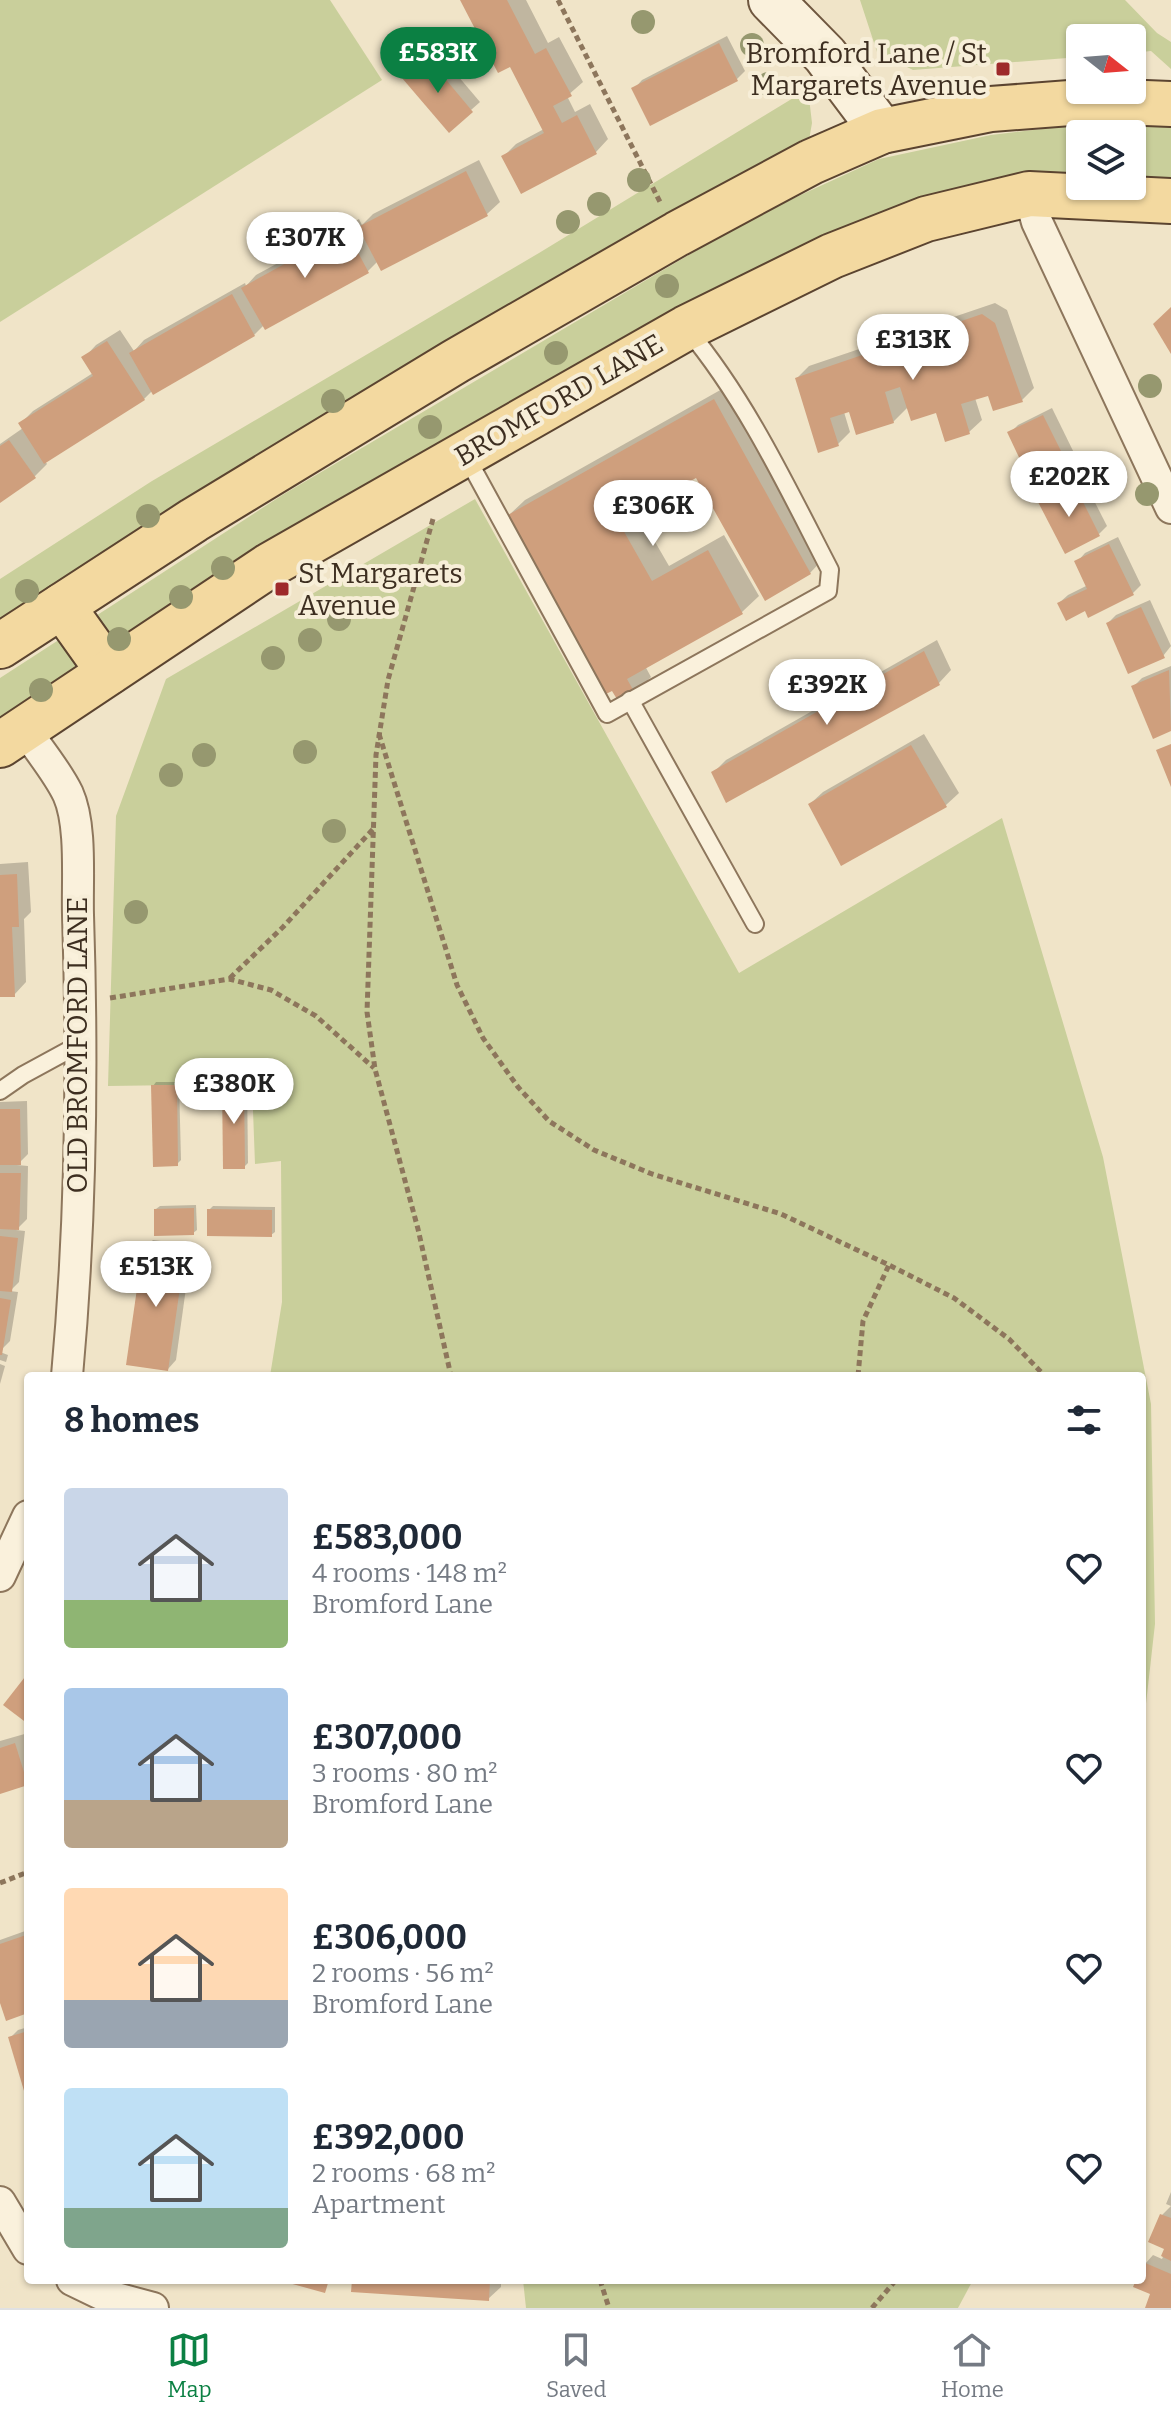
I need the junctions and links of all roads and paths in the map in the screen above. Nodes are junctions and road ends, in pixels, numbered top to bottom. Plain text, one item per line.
1 (558, 0) edge
2 (771, 0) edge
3 (1171, 104) edge
4 (882, 131) junction
5 (1029, 194) junction
6 (1171, 201) edge
7 (677, 234) junction
8 (686, 328) junction
9 (457, 459) junction
10 (1171, 508) edge
11 (62, 606) junction
12 (0, 646) edge
13 (109, 672) junction
14 (630, 700) junction
15 (379, 734) junction
16 (12, 737) edge
17 (375, 827) junction
18 (755, 924) dead end
19 (229, 979) junction
20 (81, 1002) junction
21 (80, 1044) junction
22 (375, 1069) junction
23 (0, 1091) edge
24 (889, 1265) junction
25 (67, 1372) edge
26 (450, 1372) edge
27 (858, 1372) edge
28 (1041, 1372) edge
29 (24, 1525) edge
30 (0, 1576) edge
31 (24, 1874) edge
32 (0, 1883) edge
33 (0, 2202) edge
34 (24, 2242) edge
35 (80, 2284) edge
36 (601, 2284) edge
37 (893, 2284) edge
38 (153, 2308) edge
39 (609, 2308) edge
40 (872, 2308) edge

1 - 7 path
2 - 4 street
3 - 4 main road
4 - 7 main road
5 - 6 main road, BROMFORD LANE
5 - 8 main road, BROMFORD LANE
5 - 10 street
7 - 11 main road
8 - 9 main road, BROMFORD LANE
8 - 14 lane
9 - 13 main road, BROMFORD LANE
9 - 14 lane
9 - 15 path
11 - 12 main road
11 - 13 main road
13 - 16 main road, BROMFORD LANE
14 - 18 lane
15 - 17 path
15 - 24 path
16 - 20 street, OLD BROMFORD LANE
17 - 19 path
17 - 22 path
19 - 20 path
19 - 22 path
20 - 21 street, OLD BROMFORD LANE
21 - 23 lane
21 - 25 street, OLD BROMFORD LANE
22 - 26 path
24 - 27 path
24 - 28 path
29 - 30 street
31 - 32 path
33 - 34 street
35 - 38 street
36 - 39 path
37 - 40 path

